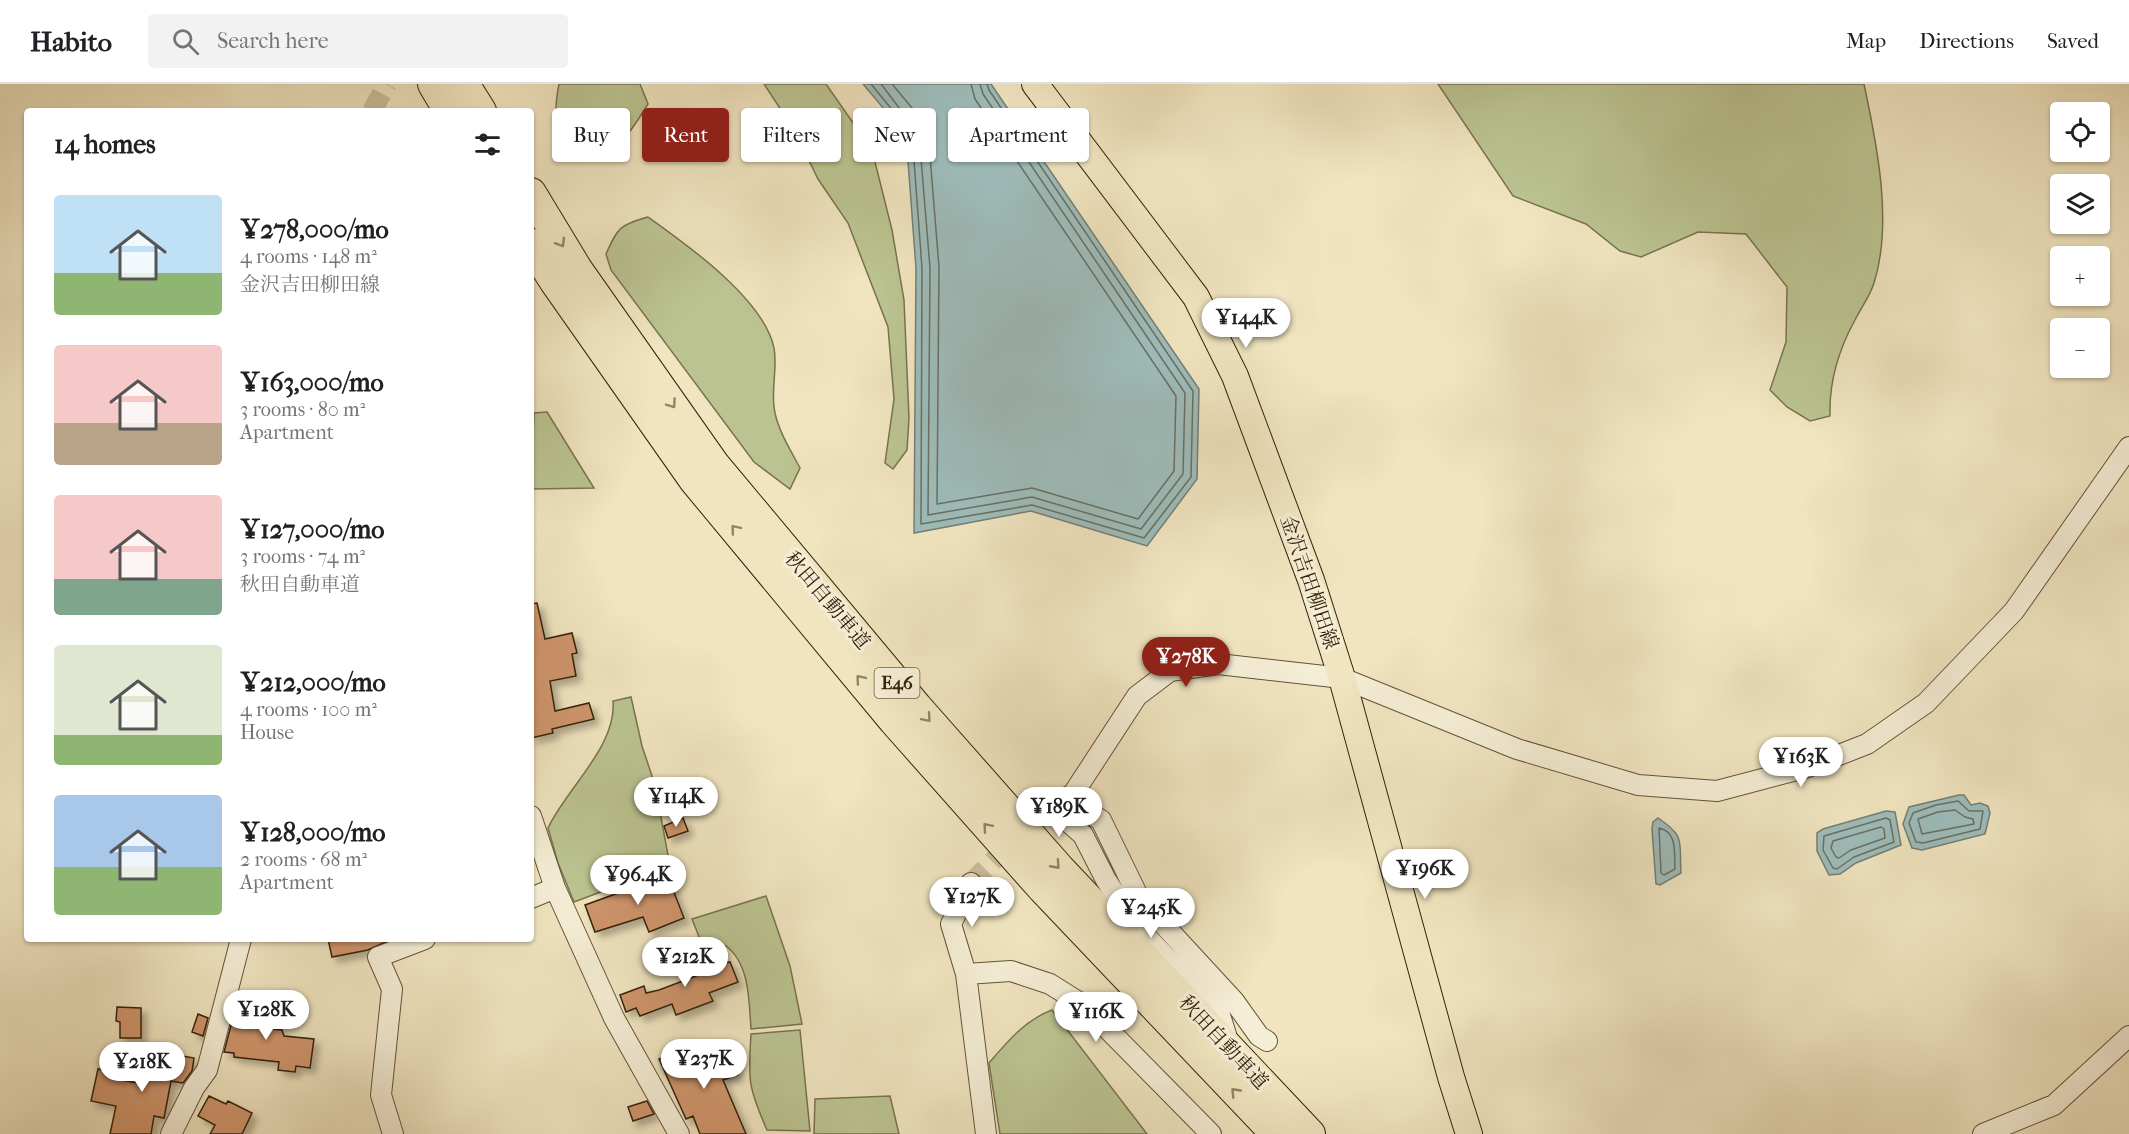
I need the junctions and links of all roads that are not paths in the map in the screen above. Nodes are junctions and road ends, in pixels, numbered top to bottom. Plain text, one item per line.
1 (433, 84) edge
2 (464, 84) edge
3 (1035, 84) edge
4 (447, 108) edge
5 (479, 108) edge
6 (534, 198) edge
7 (534, 249) edge
8 (2129, 447) edge
9 (1342, 678) junction
10 (1064, 799) junction
11 (534, 825) edge
12 (971, 882) tunnel mouth
13 (555, 888) junction
14 (534, 897) edge
15 (240, 942) edge
16 (417, 942) edge
17 (966, 974) junction
18 (2129, 1036) edge
19 (1267, 1041) dead end
20 (1231, 1051) junction
21 (171, 1134) edge
22 (393, 1134) edge
23 (679, 1134) edge
24 (986, 1134) edge
25 (1211, 1134) edge
26 (1276, 1134) edge
27 (1310, 1134) edge
28 (1469, 1134) edge
29 (1983, 1134) edge

1 - 4 highway
2 - 5 highway
3 - 9 main road, 金沢吉田柳田線
6 -> 20 highway, 秋田自動車道 / E46
26 -> 7 highway, 秋田自動車道 / E46
8 - 9 street
9 - 10 street
9 - 28 main road, 金沢吉田柳田線
10 - 19 street
10 - 20 street
11 - 13 street
12 - 17 street
13 - 14 street
13 - 23 street
15 - 21 street
16 - 22 street
17 - 24 street
17 - 25 street
18 - 29 street
20 - 27 highway, 秋田自動車道 / E46

